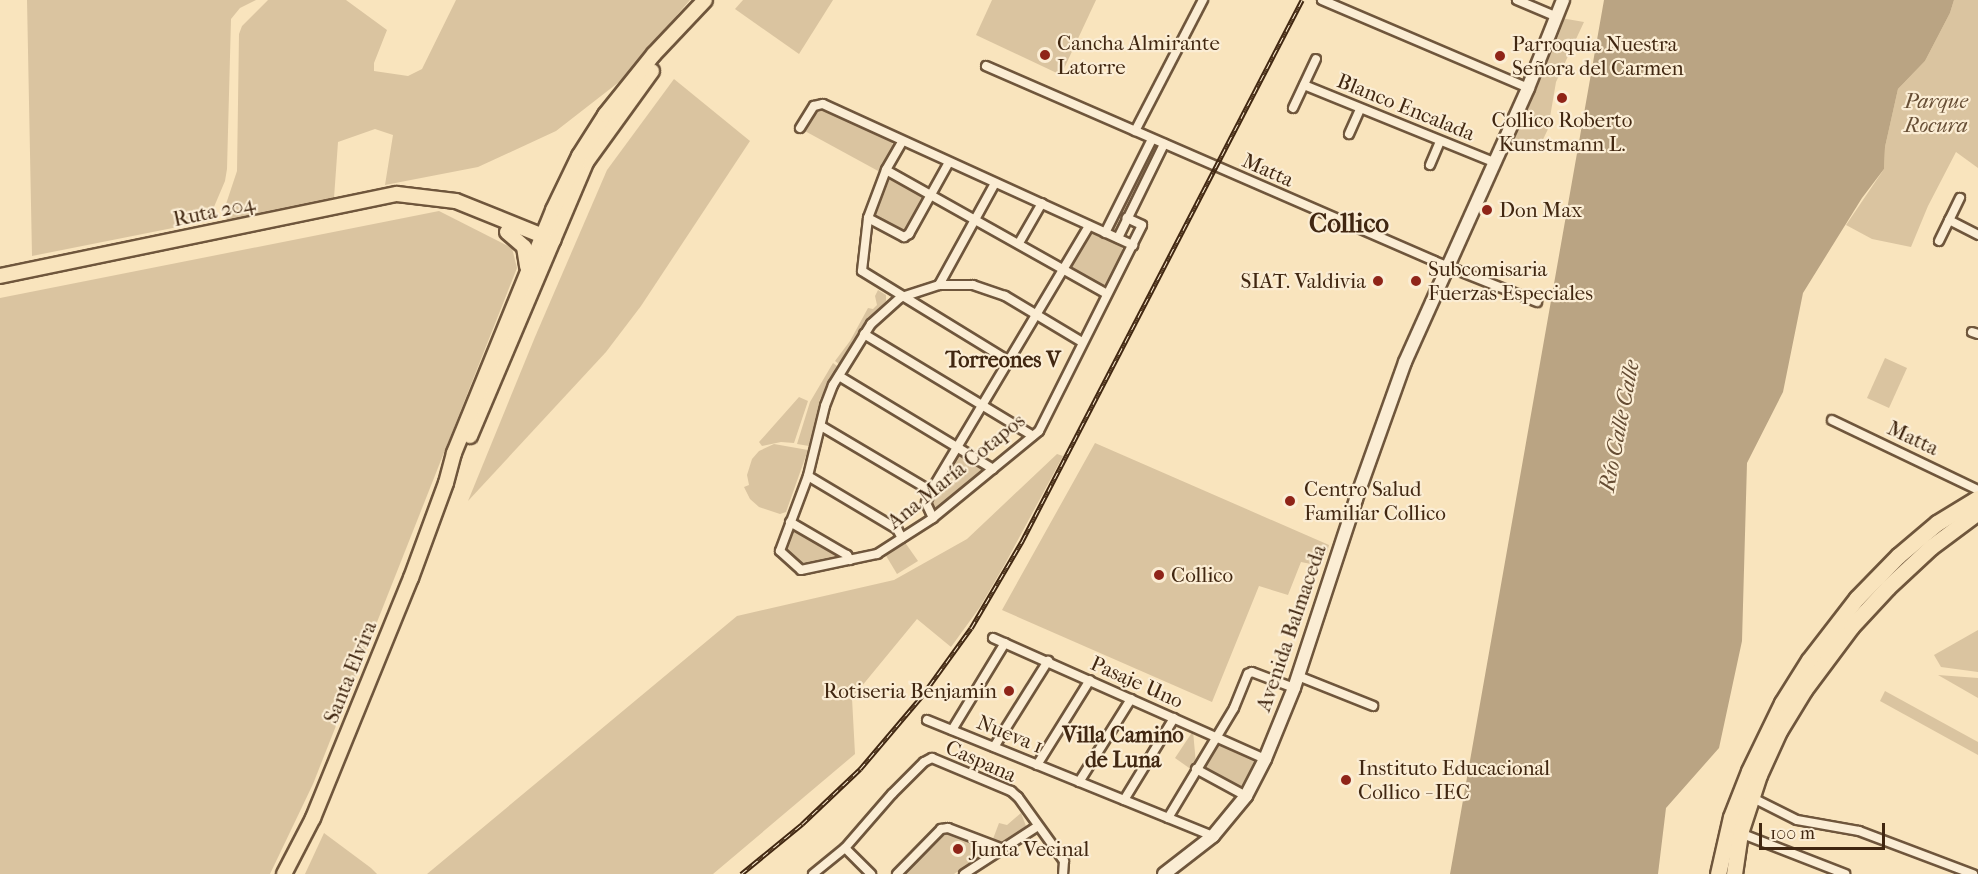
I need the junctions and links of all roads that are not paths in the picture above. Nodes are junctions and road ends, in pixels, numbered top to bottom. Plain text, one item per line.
1 (705, 0) edge
2 (1203, 0) edge
3 (1322, 0) edge
4 (1517, 0) edge
5 (1563, 0) edge
6 (1557, 17) junction
7 (684, 24) junction
8 (1316, 59) dead end
9 (986, 66) dead end
10 (1304, 85) junction
11 (1528, 88) junction
12 (1293, 108) dead end
13 (1360, 109) junction
14 (800, 128) dead end
15 (1135, 131) junction
16 (1350, 134) dead end
17 (1152, 139) junction
18 (902, 142) junction
19 (1440, 142) junction
20 (1164, 144) junction
21 (949, 162) junction
22 (1494, 162) junction
23 (1430, 165) dead end
24 (886, 170) junction
25 (995, 183) junction
26 (932, 195) junction
27 (1960, 198) dead end
28 (437, 199) junction
29 (1042, 203) junction
30 (553, 210) junction
31 (868, 218) junction
32 (975, 218) junction
33 (1127, 218) junction
34 (1949, 220) junction
35 (1089, 226) junction
36 (525, 229) junction
37 (507, 232) junction
38 (1105, 232) junction
39 (1978, 235) edge
40 (1118, 238) junction
41 (1939, 241) dead end
42 (545, 242) junction
43 (1019, 243) junction
44 (1133, 245) junction
45 (1448, 267) junction
46 (527, 268) junction
47 (1063, 270) junction
48 (0, 276) edge
49 (939, 285) junction
50 (1107, 294) junction
51 (901, 297) junction
52 (1537, 302) dead end
53 (1036, 315) junction
54 (864, 334) junction
55 (1082, 342) junction
56 (1009, 361) junction
57 (838, 376) junction
58 (984, 405) junction
59 (1832, 420) dead end
60 (821, 426) junction
61 (1033, 435) junction
62 (957, 448) junction
63 (993, 469) junction
64 (808, 476) junction
65 (446, 483) junction
66 (1978, 489) edge
67 (931, 491) junction
68 (1978, 498) edge
69 (1978, 512) edge
70 (933, 518) junction
71 (790, 522) junction
72 (1978, 522) edge
73 (1953, 529) junction
74 (902, 538) junction
75 (850, 560) junction
76 (993, 638) dead end
77 (1005, 643) junction
78 (1048, 661) junction
79 (1090, 680) junction
80 (1296, 682) junction
81 (1131, 699) junction
82 (1373, 706) dead end
83 (1174, 718) junction
84 (927, 720) dead end
85 (952, 730) junction
86 (1216, 737) junction
87 (994, 747) junction
88 (1265, 759) junction
89 (1037, 765) junction
90 (1196, 769) junction
91 (1079, 782) junction
92 (1748, 790) junction
93 (1246, 796) junction
94 (1124, 800) junction
95 (1168, 818) junction
96 (1038, 826) junction
97 (1740, 833) junction
98 (1212, 836) junction
99 (845, 848) junction
100 (1003, 849) junction
101 (284, 874) edge
102 (813, 874) edge
103 (871, 874) edge
104 (897, 874) edge
105 (964, 874) edge
106 (1063, 874) edge
107 (1164, 874) edge
108 (1718, 874) edge
109 (1734, 874) edge
110 (1845, 874) edge
111 (1973, 874) edge

1 - 7 main road
2 - 15 street
3 - 11 street
4 - 6 street
5 - 6 main road, Avenida Balmaceda
6 - 11 main road, Avenida Balmaceda
7 - 30 main road
7 - 42 main road
8 - 10 street, Blanco Encalada
9 - 15 street, Matta
10 - 12 street, Blanco Encalada
10 - 13 street, Blanco Encalada
11 - 22 main road, Avenida Balmaceda
13 - 16 street
13 - 19 street, Blanco Encalada
14 - 18 street
15 - 17 street, Matta
17 - 20 street, Matta
17 - 38 street
18 - 21 street
18 - 24 street
19 - 22 street, Blanco Encalada
19 - 23 street
20 - 33 street
20 - 45 street, Matta
21 - 25 street
21 - 26 street
22 - 45 main road, Avenida Balmaceda
24 - 26 street
24 - 31 street
25 - 29 street
25 - 32 street
26 - 31 street
26 - 32 street
27 - 34 street
28 - 36 main road, Ruta 204
28 - 37 main road, Ruta 204
28 - 48 main road, Ruta 204
29 - 35 street
29 - 43 street
30 - 36 main road
30 - 42 main road
31 - 51 street
32 - 43 street
32 - 49 street
33 - 40 street
33 - 44 street, Ana María Cotapos
34 - 39 street
34 - 41 street
35 - 38 street
35 - 47 street
36 - 42 main road, Ruta 204
37 - 42 main road, Ruta 204
37 - 46 main road
38 - 40 street
40 - 44 street
42 - 46 main road, Santa Elvira
42 - 65 main road, Santa Elvira
43 - 47 street
44 - 50 street, Ana María Cotapos
45 - 52 street, Matta
45 - 80 main road, Avenida Balmaceda
46 - 65 main road, Santa Elvira
47 - 50 street
47 - 53 street
49 - 51 street
49 - 53 street
50 - 55 street, Ana María Cotapos
51 - 54 street
51 - 56 street
53 - 55 street
53 - 56 street
54 - 57 street
54 - 58 street
55 - 61 street, Ana María Cotapos
56 - 58 street
57 - 60 street
57 - 62 street
58 - 61 street
58 - 62 street
59 - 66 street, Matta
60 - 64 street
60 - 67 street
61 - 63 street, Ana María Cotapos
62 - 63 street
62 - 67 street
63 - 70 street, Ana María Cotapos
64 - 71 street
64 - 74 street
65 - 101 main road, Santa Elvira
67 - 70 street
68 - 92 highway
69 - 73 highway
70 - 74 street, Ana María Cotapos
71 - 75 street
71 - 75 street, Ana María Cotapos
72 - 73 highway
73 - 92 highway
74 - 75 street, Ana María Cotapos
76 - 77 street, Pasaje Uno
77 - 78 street, Pasaje Uno
77 - 85 street
78 - 79 street, Pasaje Uno
78 - 87 street
79 - 81 street, Pasaje Uno
79 - 89 street
80 - 82 street
80 - 86 street
80 - 88 main road, Avenida Balmaceda
81 - 83 street, Pasaje Uno
81 - 91 street
83 - 86 street, Pasaje Uno
83 - 94 street
84 - 85 street, Nueva 1
85 - 87 street, Nueva 1
86 - 88 street, Pasaje Uno
86 - 90 street
87 - 89 street, Nueva 1
88 - 93 main road, Avenida Balmaceda
89 - 91 street, Nueva 1
90 - 93 street
90 - 95 street
91 - 94 street, Nueva 1
92 - 97 highway
92 - 108 highway
92 - 111 street
93 - 98 main road, Avenida Balmaceda
94 - 95 street, Nueva 1
95 - 98 street, Nueva 1
96 - 99 street, Caspana
96 - 100 street
96 - 106 street, Caspana
97 - 109 highway
97 - 110 street
98 - 107 main road, Avenida Balmaceda
99 - 102 street, Caspana
99 - 103 street
100 - 104 street
100 - 105 street

